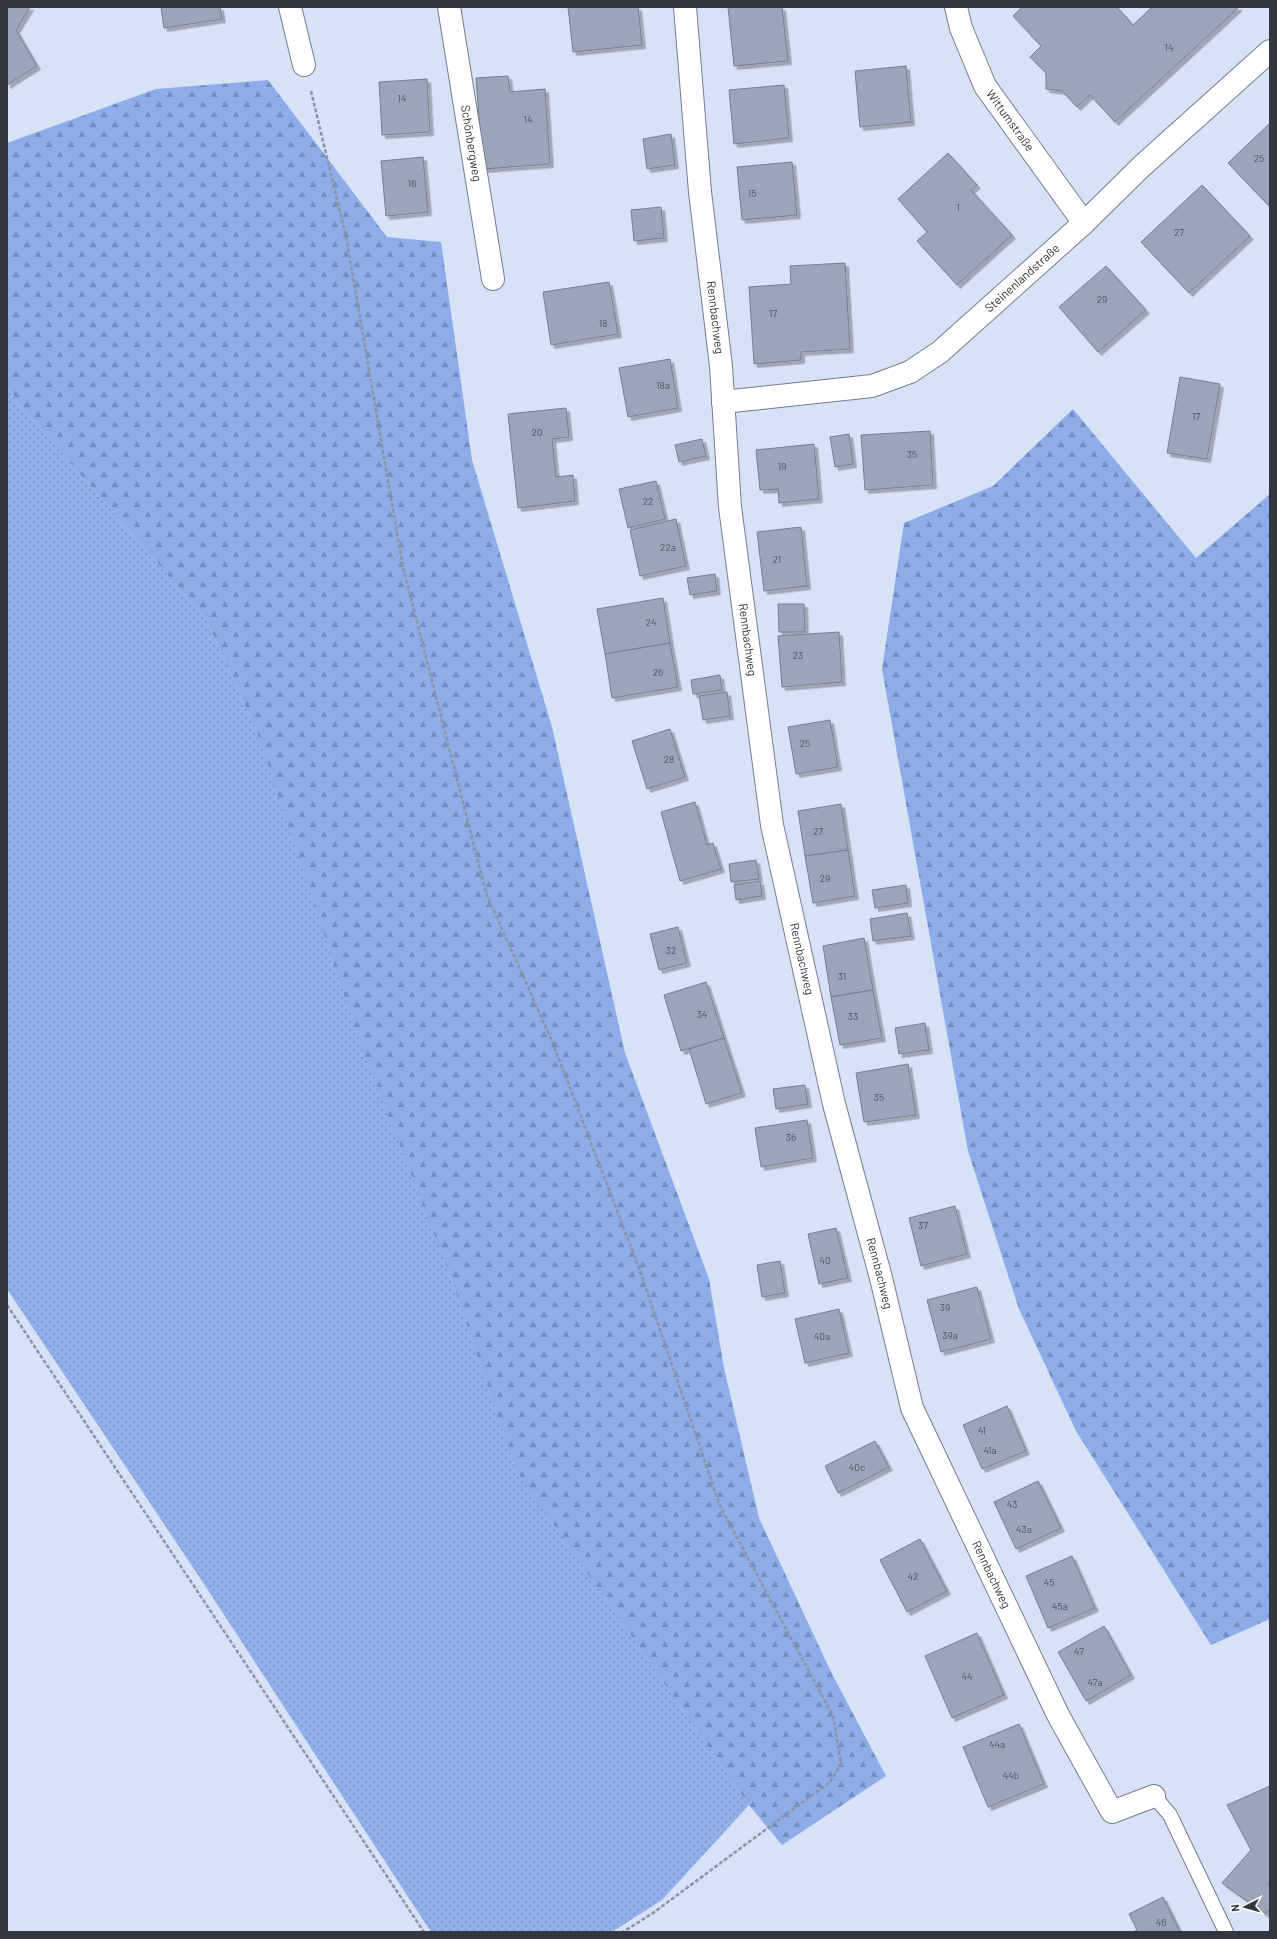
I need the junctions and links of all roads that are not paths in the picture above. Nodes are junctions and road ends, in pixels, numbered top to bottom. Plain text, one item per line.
1 (290, 7) edge
2 (449, 7) edge
3 (685, 7) edge
4 (956, 7) edge
5 (1270, 51) edge
6 (304, 65) road end
7 (1084, 223) junction
8 (493, 279) dead end
9 (723, 402) junction
10 (1154, 1796) joint
11 (1226, 1932) edge

1 - 6 street
2 - 8 street, Schönbergweg
3 - 9 street, Rennbachweg
4 - 7 street, Wittumstraße
5 - 7 street, Steinenlandstraße
7 - 9 street, Steinenlandstraße
9 - 10 street, Rennbachweg
10 - 11 lane

